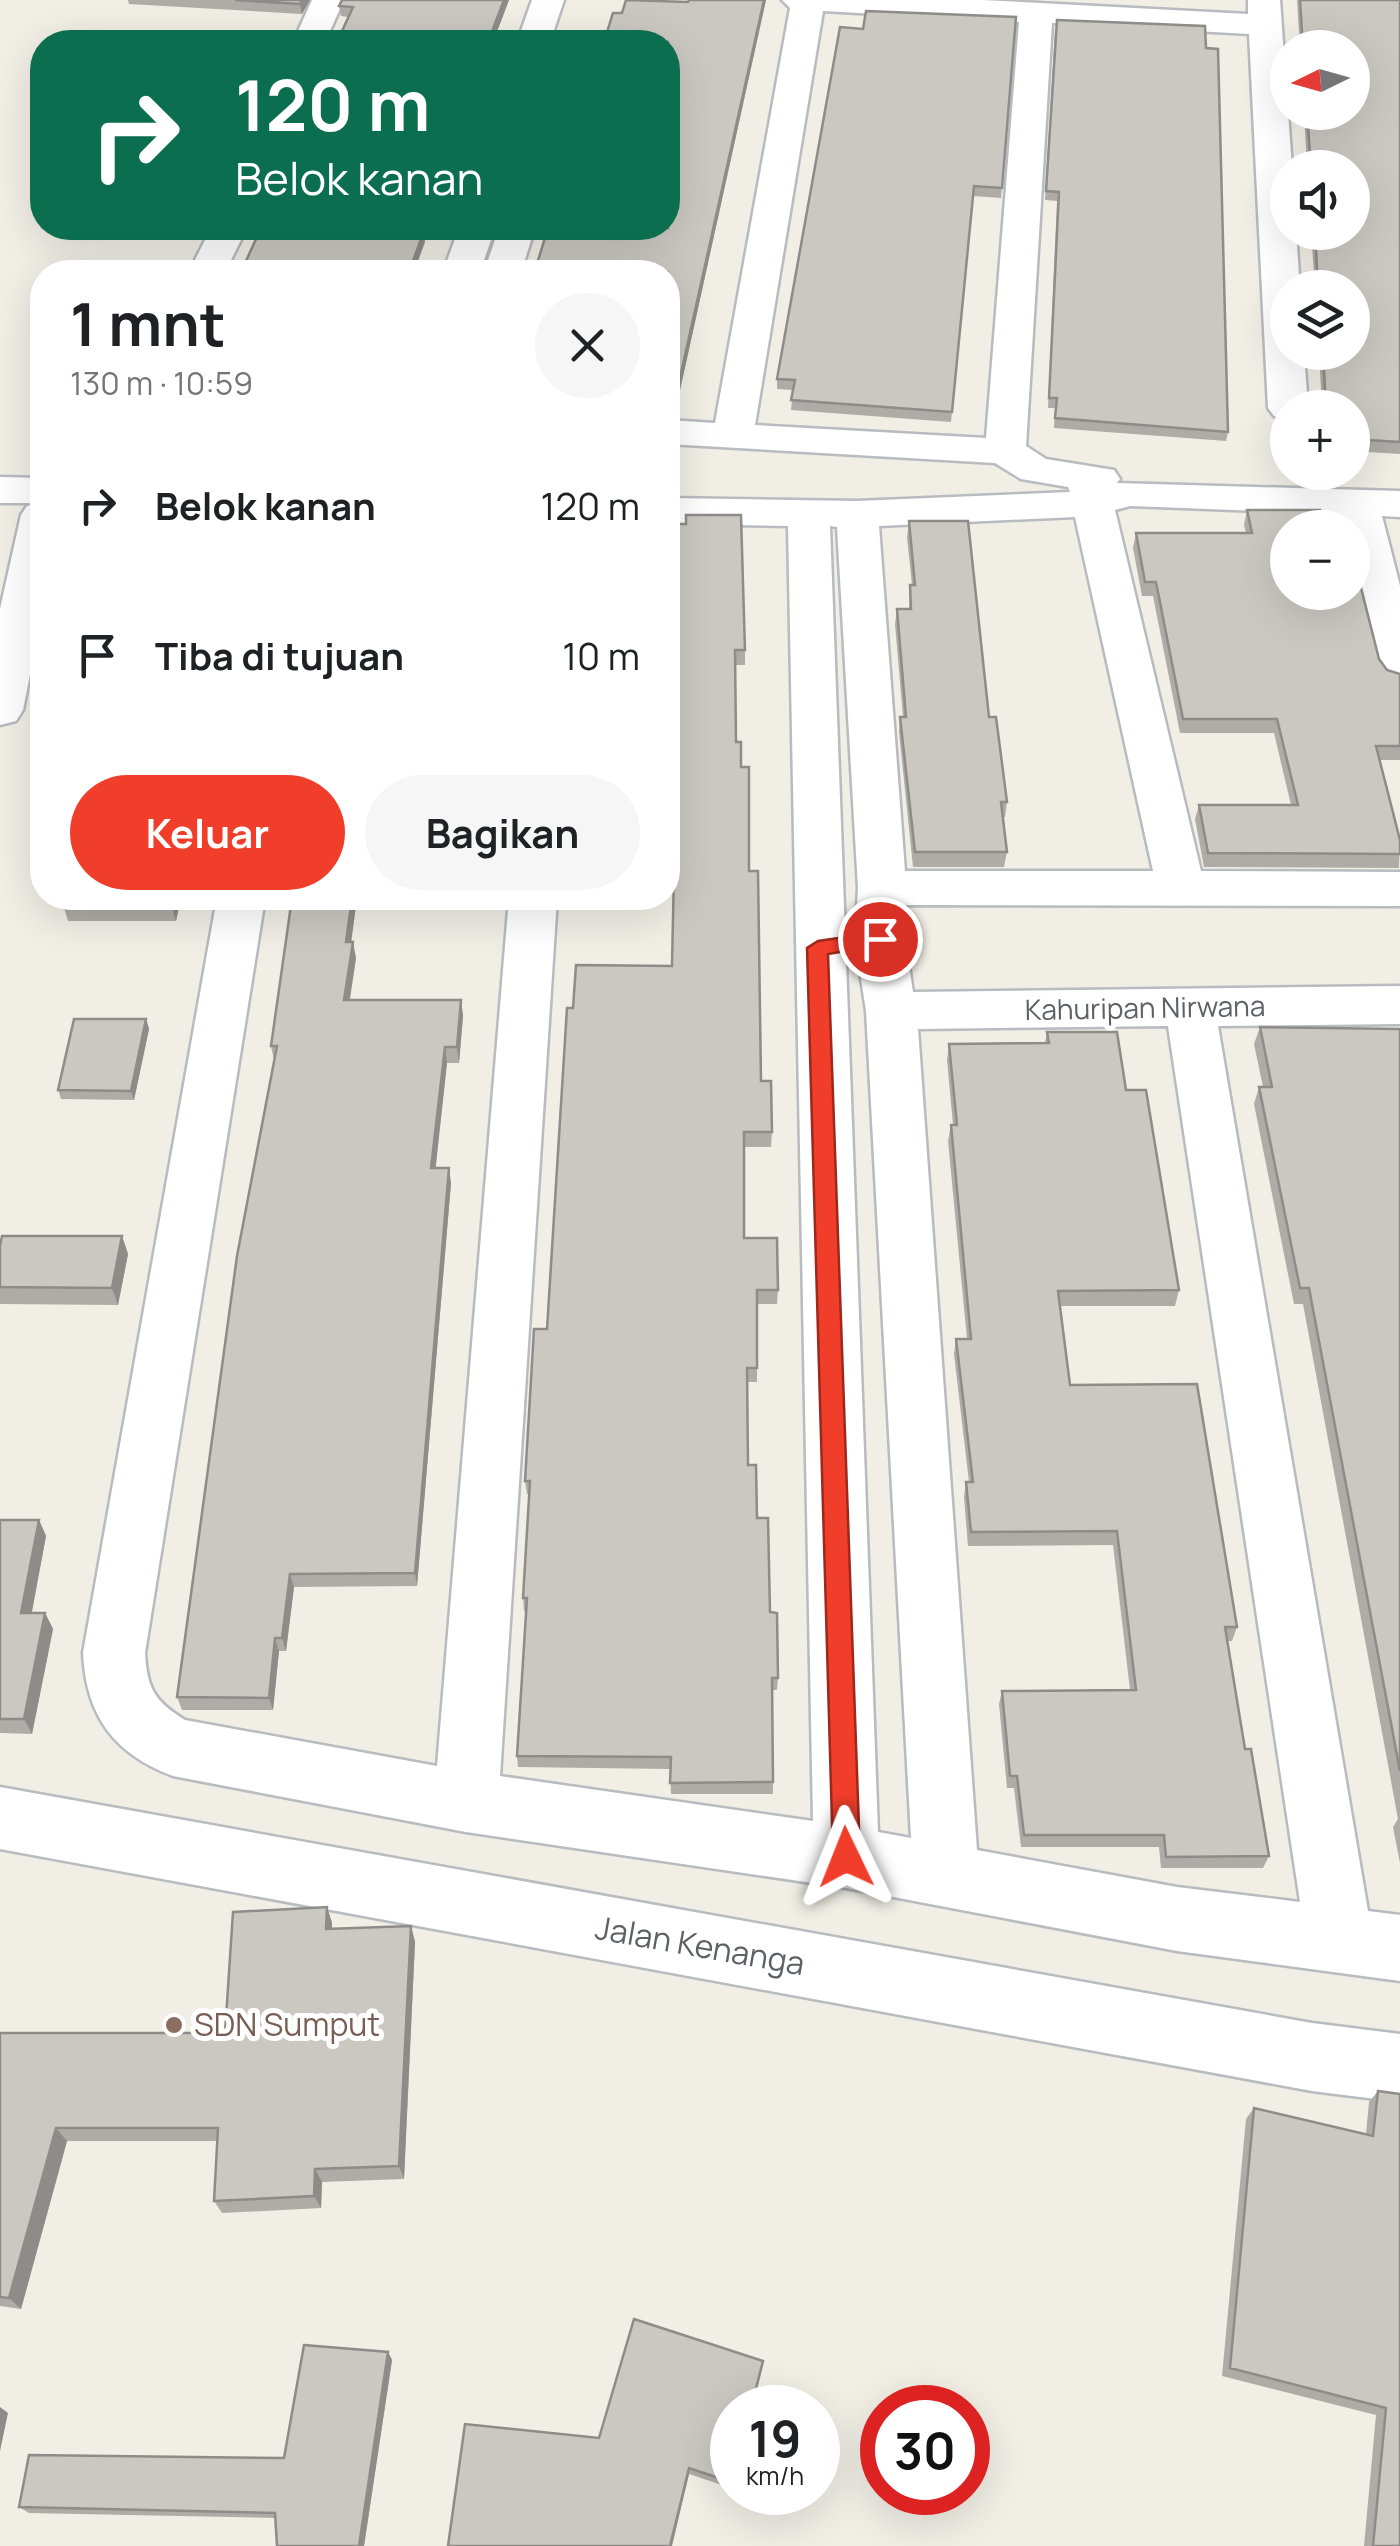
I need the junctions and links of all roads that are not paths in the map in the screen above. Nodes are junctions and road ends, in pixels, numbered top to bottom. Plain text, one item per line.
1 (328, 0) edge
2 (548, 0) edge
3 (798, 0) edge
4 (808, 0) edge
5 (1265, 12) edge
6 (1036, 13) junction
7 (314, 30) edge
8 (538, 30) edge
9 (1287, 390) edge
10 (680, 433) edge
11 (733, 437) junction
12 (1006, 451) junction
13 (1270, 486) edge
14 (0, 490) edge
15 (30, 490) edge
16 (1312, 490) edge
17 (1102, 492) junction
18 (1357, 501) junction
19 (1400, 504) edge
20 (680, 511) edge
21 (833, 514) junction
22 (30, 571) edge
23 (1400, 671) edge
24 (0, 710) edge
25 (1180, 887) junction
26 (1400, 889) edge
27 (239, 910) edge
28 (532, 910) edge
29 (881, 914) junction
30 (818, 948) junction
31 (1400, 1005) edge
32 (1190, 1007) junction
33 (890, 1011) junction
34 (466, 1802) junction
35 (0, 1818) edge
36 (846, 1857) junction
37 (946, 1878) junction
38 (1339, 1940) junction
39 (1400, 1948) edge
40 (1400, 2068) edge

1 - 7 street
2 - 8 street
3 - 4 street
4 - 6 street
4 - 11 street
5 - 6 street
5 - 9 street
6 - 12 street
10 - 11 street
11 - 12 street
12 - 17 street
13 - 17 street
14 - 15 street
16 - 18 street
17 - 21 street
17 - 25 street
18 - 19 street
18 - 23 street
20 - 21 street
21 - 29 street
21 - 30 street
22 - 24 street
25 - 26 street
25 - 29 street
27 - 34 street
28 - 34 street
29 - 30 street
29 - 33 street
30 - 36 street
31 - 32 street, Kahuripan Nirwana
32 - 33 street, Kahuripan Nirwana
32 - 38 street
33 - 37 street
34 - 36 street
35 - 40 street, Jalan Kenanga
36 - 37 street
37 - 38 street
38 - 39 street

